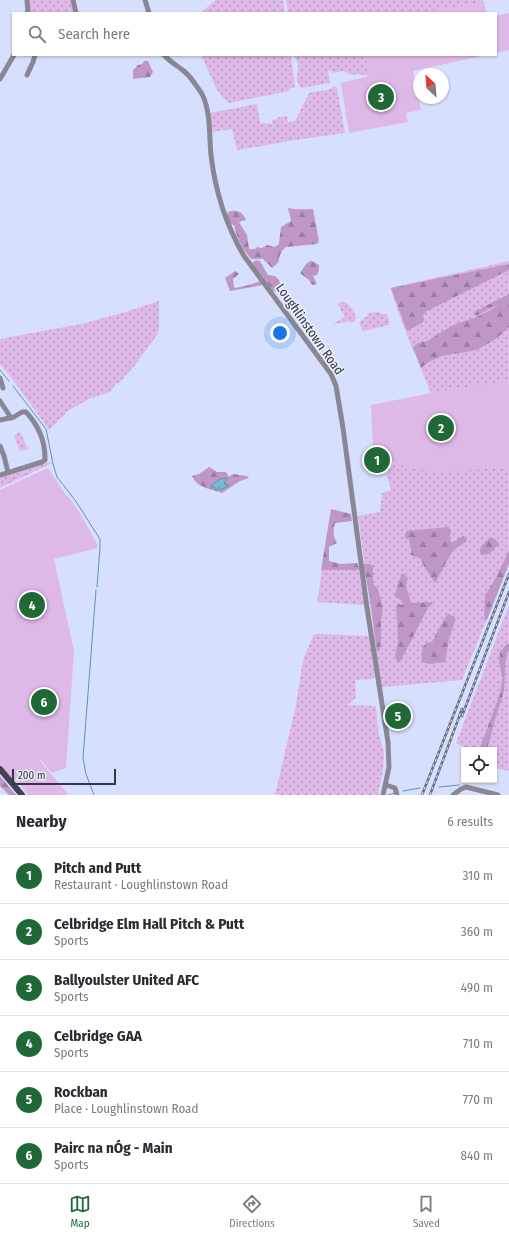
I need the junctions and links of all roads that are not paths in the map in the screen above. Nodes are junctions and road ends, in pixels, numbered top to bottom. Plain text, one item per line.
1 (27, 0) edge
2 (73, 0) edge
3 (145, 0) edge
4 (28, 12) edge
5 (76, 12) edge
6 (149, 12) edge
7 (13, 56) edge
8 (35, 56) edge
9 (165, 56) edge
10 (27, 75) dead end
11 (0, 79) edge
12 (0, 378) edge
13 (4, 387) edge
14 (0, 402) edge
15 (11, 418) junction
16 (0, 420) edge
17 (0, 446) edge
18 (8, 472) junction
19 (0, 475) edge
20 (0, 769) edge
21 (386, 785) junction
22 (22, 795) edge
23 (383, 795) edge
24 (397, 795) edge
25 (453, 795) edge
26 (498, 795) edge

1 - 4 street
2 - 5 street
3 - 6 street
7 - 11 street
8 - 10 street
9 - 21 street, Loughlinstown Road
12 - 13 street
14 - 15 street
15 - 16 street
15 - 18 street
17 - 18 street
18 - 19 street
20 - 22 main road
21 - 23 street, Loughlinstown Road
21 - 24 street
25 - 26 street

